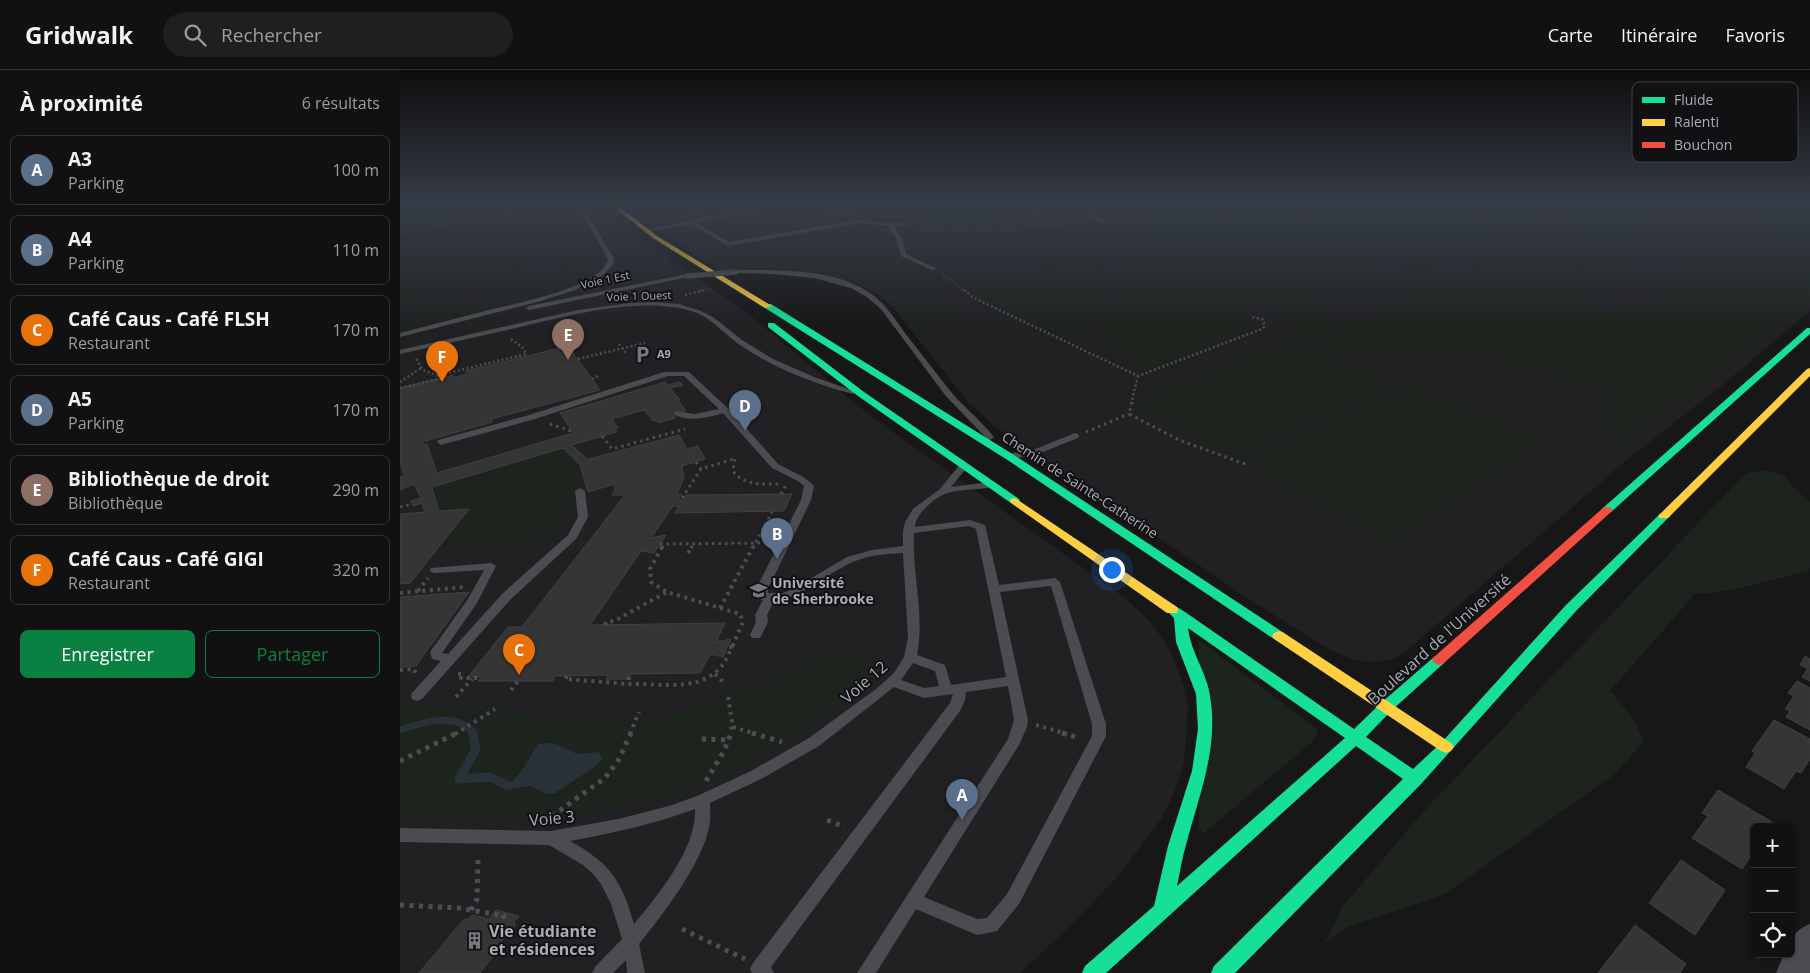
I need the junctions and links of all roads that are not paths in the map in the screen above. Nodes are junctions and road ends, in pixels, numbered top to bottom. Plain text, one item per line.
1 (603, 246) edge
2 (670, 246) edge
3 (901, 246) edge
4 (690, 260) junction
5 (934, 269) road end
6 (750, 308) dead end
7 (760, 317) dead end
8 (1810, 330) edge
9 (400, 335) edge
10 (400, 352) edge
11 (1810, 371) edge
12 (861, 394) junction
13 (725, 410) junction
14 (678, 413) dead end
15 (1075, 436) road end
16 (441, 442) dead end
17 (1006, 459) junction
18 (964, 465) junction
19 (992, 484) junction
20 (580, 490) dead end
21 (943, 491) junction
22 (908, 531) junction
23 (908, 549) junction
24 (435, 570) dead end
25 (995, 589) junction
26 (770, 598) junction
27 (1180, 615) junction
28 (756, 635) dead end
29 (910, 657) junction
30 (450, 659) junction
31 (1014, 681) junction
32 (892, 682) junction
33 (953, 690) junction
34 (417, 696) dead end
35 (1386, 707) junction
36 (1355, 738) junction
37 (1446, 747) junction
38 (1415, 778) junction
39 (702, 800) junction
40 (400, 835) edge
41 (551, 838) junction
42 (912, 900) junction
43 (1162, 910) junction
44 (630, 941) junction
45 (1810, 941) edge
46 (601, 973) edge
47 (636, 973) edge
48 (765, 973) edge
49 (866, 973) edge
50 (1092, 973) edge
51 (1221, 973) edge
52 (1793, 973) edge

1 - 9 lane
2 - 4 main road, Chemin de Sainte-Catherine
3 - 5 lane
4 - 6 main road, Chemin de Sainte-Catherine
4 - 17 main road, Chemin de Sainte-Catherine
7 - 12 main road
8 - 35 main road, Boulevard de l'Université
9 - 17 lane, Voie 1 Est, bridge
10 - 12 lane, Voie 1 Ouest
11 - 37 main road
12 - 18 main road
13 - 14 lane
13 - 16 lane
13 - 26 lane
15 - 17 lane
17 - 35 main road, Chemin de Sainte-Catherine
18 - 19 main road
18 - 21 lane, Voie 12
19 - 21 lane, Voie 12
19 - 27 main road
20 - 30 lane
21 - 22 lane, Voie 12
22 - 23 lane, Voie 12
22 - 25 lane
23 - 26 lane
23 - 29 lane, Voie 12
24 - 30 lane
25 - 31 lane
25 - 42 lane
26 - 28 lane
27 - 36 main road
27 - 43 main road
29 - 32 lane, Voie 12
29 - 33 lane
30 - 34 lane
31 - 33 lane
31 - 42 lane
32 - 33 lane
32 - 39 lane, Voie 12
33 - 48 lane
35 - 36 main road, Boulevard de l'Université
35 - 37 main road, Chemin de Sainte-Catherine
36 - 38 main road
36 - 43 main road, Boulevard de l'Université
37 - 38 main road
38 - 51 main road
39 - 41 lane, Voie 3
39 - 44 lane
40 - 41 lane, Voie 3
41 - 44 lane
42 - 49 lane
43 - 50 main road, Boulevard de l'Université
44 - 46 lane
44 - 47 lane
45 - 52 street

